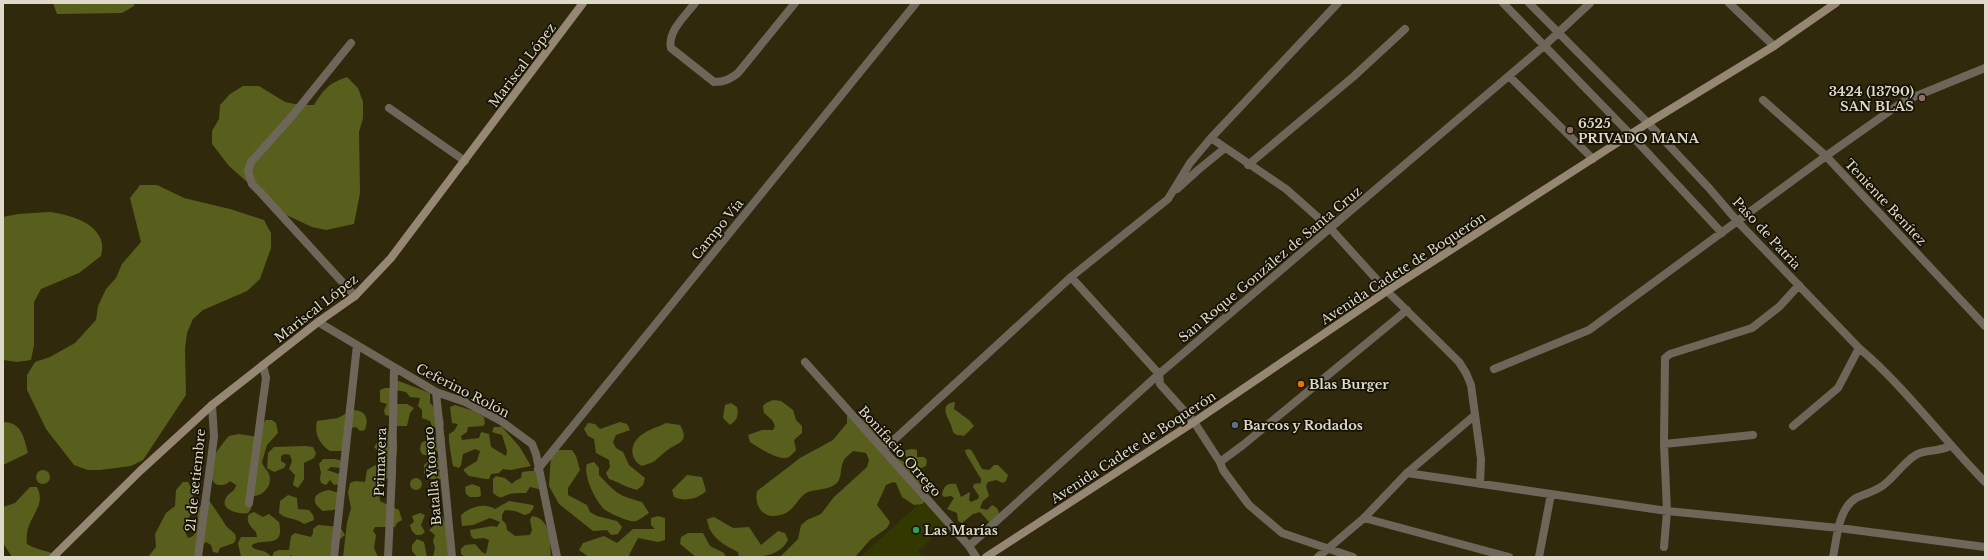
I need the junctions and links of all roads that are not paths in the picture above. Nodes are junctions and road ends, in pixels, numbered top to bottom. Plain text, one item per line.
1 (583, 3) edge
2 (695, 3) edge
3 (794, 3) edge
4 (916, 3) edge
5 (1338, 3) edge
6 (1503, 3) edge
7 (1529, 3) edge
8 (1590, 3) edge
9 (1729, 3) edge
10 (1836, 3) edge
11 (1405, 29) dead end
12 (1558, 33) junction
13 (351, 43) dead end
14 (1545, 45) junction
15 (1774, 46) junction
16 (1985, 68) edge
17 (1509, 76) junction
18 (1763, 100) dead end
19 (389, 108) dead end
20 (1648, 123) junction
21 (1631, 135) junction
22 (1211, 138) junction
23 (1225, 148) junction
24 (1826, 156) junction
25 (1594, 158) junction
26 (465, 161) junction
27 (1248, 165) junction
28 (1170, 196) junction
29 (1738, 222) junction
30 (1330, 228) junction
31 (1722, 233) junction
32 (1071, 277) junction
33 (1799, 285) junction
34 (1387, 291) junction
35 (355, 296) junction
36 (1407, 310) junction
37 (318, 322) junction
38 (1984, 323) edge
39 (357, 345) junction
40 (1859, 348) junction
41 (805, 362) dead end
42 (263, 365) junction
43 (394, 368) junction
44 (1494, 369) dead end
45 (1159, 374) junction
46 (436, 392) junction
47 (212, 404) junction
48 (1475, 416) junction
49 (1194, 422) junction
50 (1793, 426) dead end
51 (1753, 435) dead end
52 (1664, 444) junction
53 (1950, 446) junction
54 (883, 450) junction
55 (1220, 462) junction
56 (538, 469) junction
57 (1407, 473) junction
58 (1985, 482) edge
59 (1480, 484) junction
60 (1551, 494) junction
61 (249, 503) dead end
62 (1667, 511) junction
63 (1364, 518) junction
64 (1839, 528) junction
65 (969, 546) junction
66 (1327, 547) junction
67 (1664, 547) dead end
68 (1985, 547) edge
69 (990, 556) edge
70 (53, 557) edge
71 (198, 557) edge
72 (334, 557) edge
73 (388, 557) edge
74 (452, 557) edge
75 (557, 557) edge
76 (976, 557) edge
77 (1318, 557) edge
78 (1353, 557) edge
79 (1509, 557) edge
80 (1539, 557) edge
81 (1833, 557) edge

1 - 26 main road, Mariscal López
2 - 3 street
4 - 56 street, Campo Vía
5 - 22 street
6 - 14 street
7 - 12 street, Paso de Patria
8 - 12 street, San Roque González de Santa Cruz
9 - 15 street
10 - 15 main road, Avenida Cadete de Boquerón
11 - 27 street
12 - 14 street, San Roque González de Santa Cruz
12 - 20 street, Paso de Patria
13 - 35 street
14 - 17 street, San Roque González de Santa Cruz
14 - 21 street
15 - 20 main road, Avenida Cadete de Boquerón
16 - 24 street
17 - 25 street
17 - 30 street, San Roque González de Santa Cruz
18 - 24 street, Teniente Benítez
19 - 26 street
20 - 21 main road, Avenida Cadete de Boquerón
20 - 29 street, Paso de Patria
21 - 25 main road, Avenida Cadete de Boquerón
21 - 31 street
22 - 23 street
22 - 28 street
23 - 27 street
23 - 28 street
24 - 29 street
24 - 38 street, Teniente Benítez
25 - 34 main road, Avenida Cadete de Boquerón
26 - 35 main road, Mariscal López
27 - 30 street
28 - 32 street
29 - 31 street
29 - 33 street, Paso de Patria
30 - 34 street
30 - 45 street, San Roque González de Santa Cruz
31 - 44 street
32 - 45 street
32 - 54 street
33 - 40 street, Paso de Patria
33 - 52 street
34 - 36 street
34 - 49 main road, Avenida Cadete de Boquerón
35 - 37 main road, Mariscal López
36 - 48 street
36 - 55 street
37 - 39 street, Ceferino Rolón
37 - 42 main road, Mariscal López
39 - 43 street, Ceferino Rolón
39 - 72 street
40 - 50 street
40 - 53 street, Paso de Patria
41 - 54 street, Bonifacio Orrego
42 - 47 main road, Mariscal López
42 - 61 street
43 - 46 street, Ceferino Rolón
43 - 73 street, Primavera
45 - 49 street
45 - 65 street, San Roque González de Santa Cruz
46 - 56 street, Ceferino Rolón
46 - 74 street, Batalla Ytororo
47 - 70 main road, Mariscal López
47 - 71 street, 21 de setiembre
48 - 57 street
48 - 59 street
49 - 55 street
49 - 69 main road, Avenida Cadete de Boquerón
51 - 52 street
52 - 62 street
53 - 58 street, Paso de Patria
53 - 64 street
54 - 65 street, Bonifacio Orrego
55 - 66 street
56 - 75 street, Ceferino Rolón
57 - 59 street
57 - 63 street
59 - 60 street
60 - 62 street
60 - 80 street
62 - 64 street
62 - 67 street
63 - 66 street
63 - 79 street
64 - 68 street
64 - 81 street
65 - 76 street, Bonifacio Orrego
66 - 77 street
66 - 78 street

